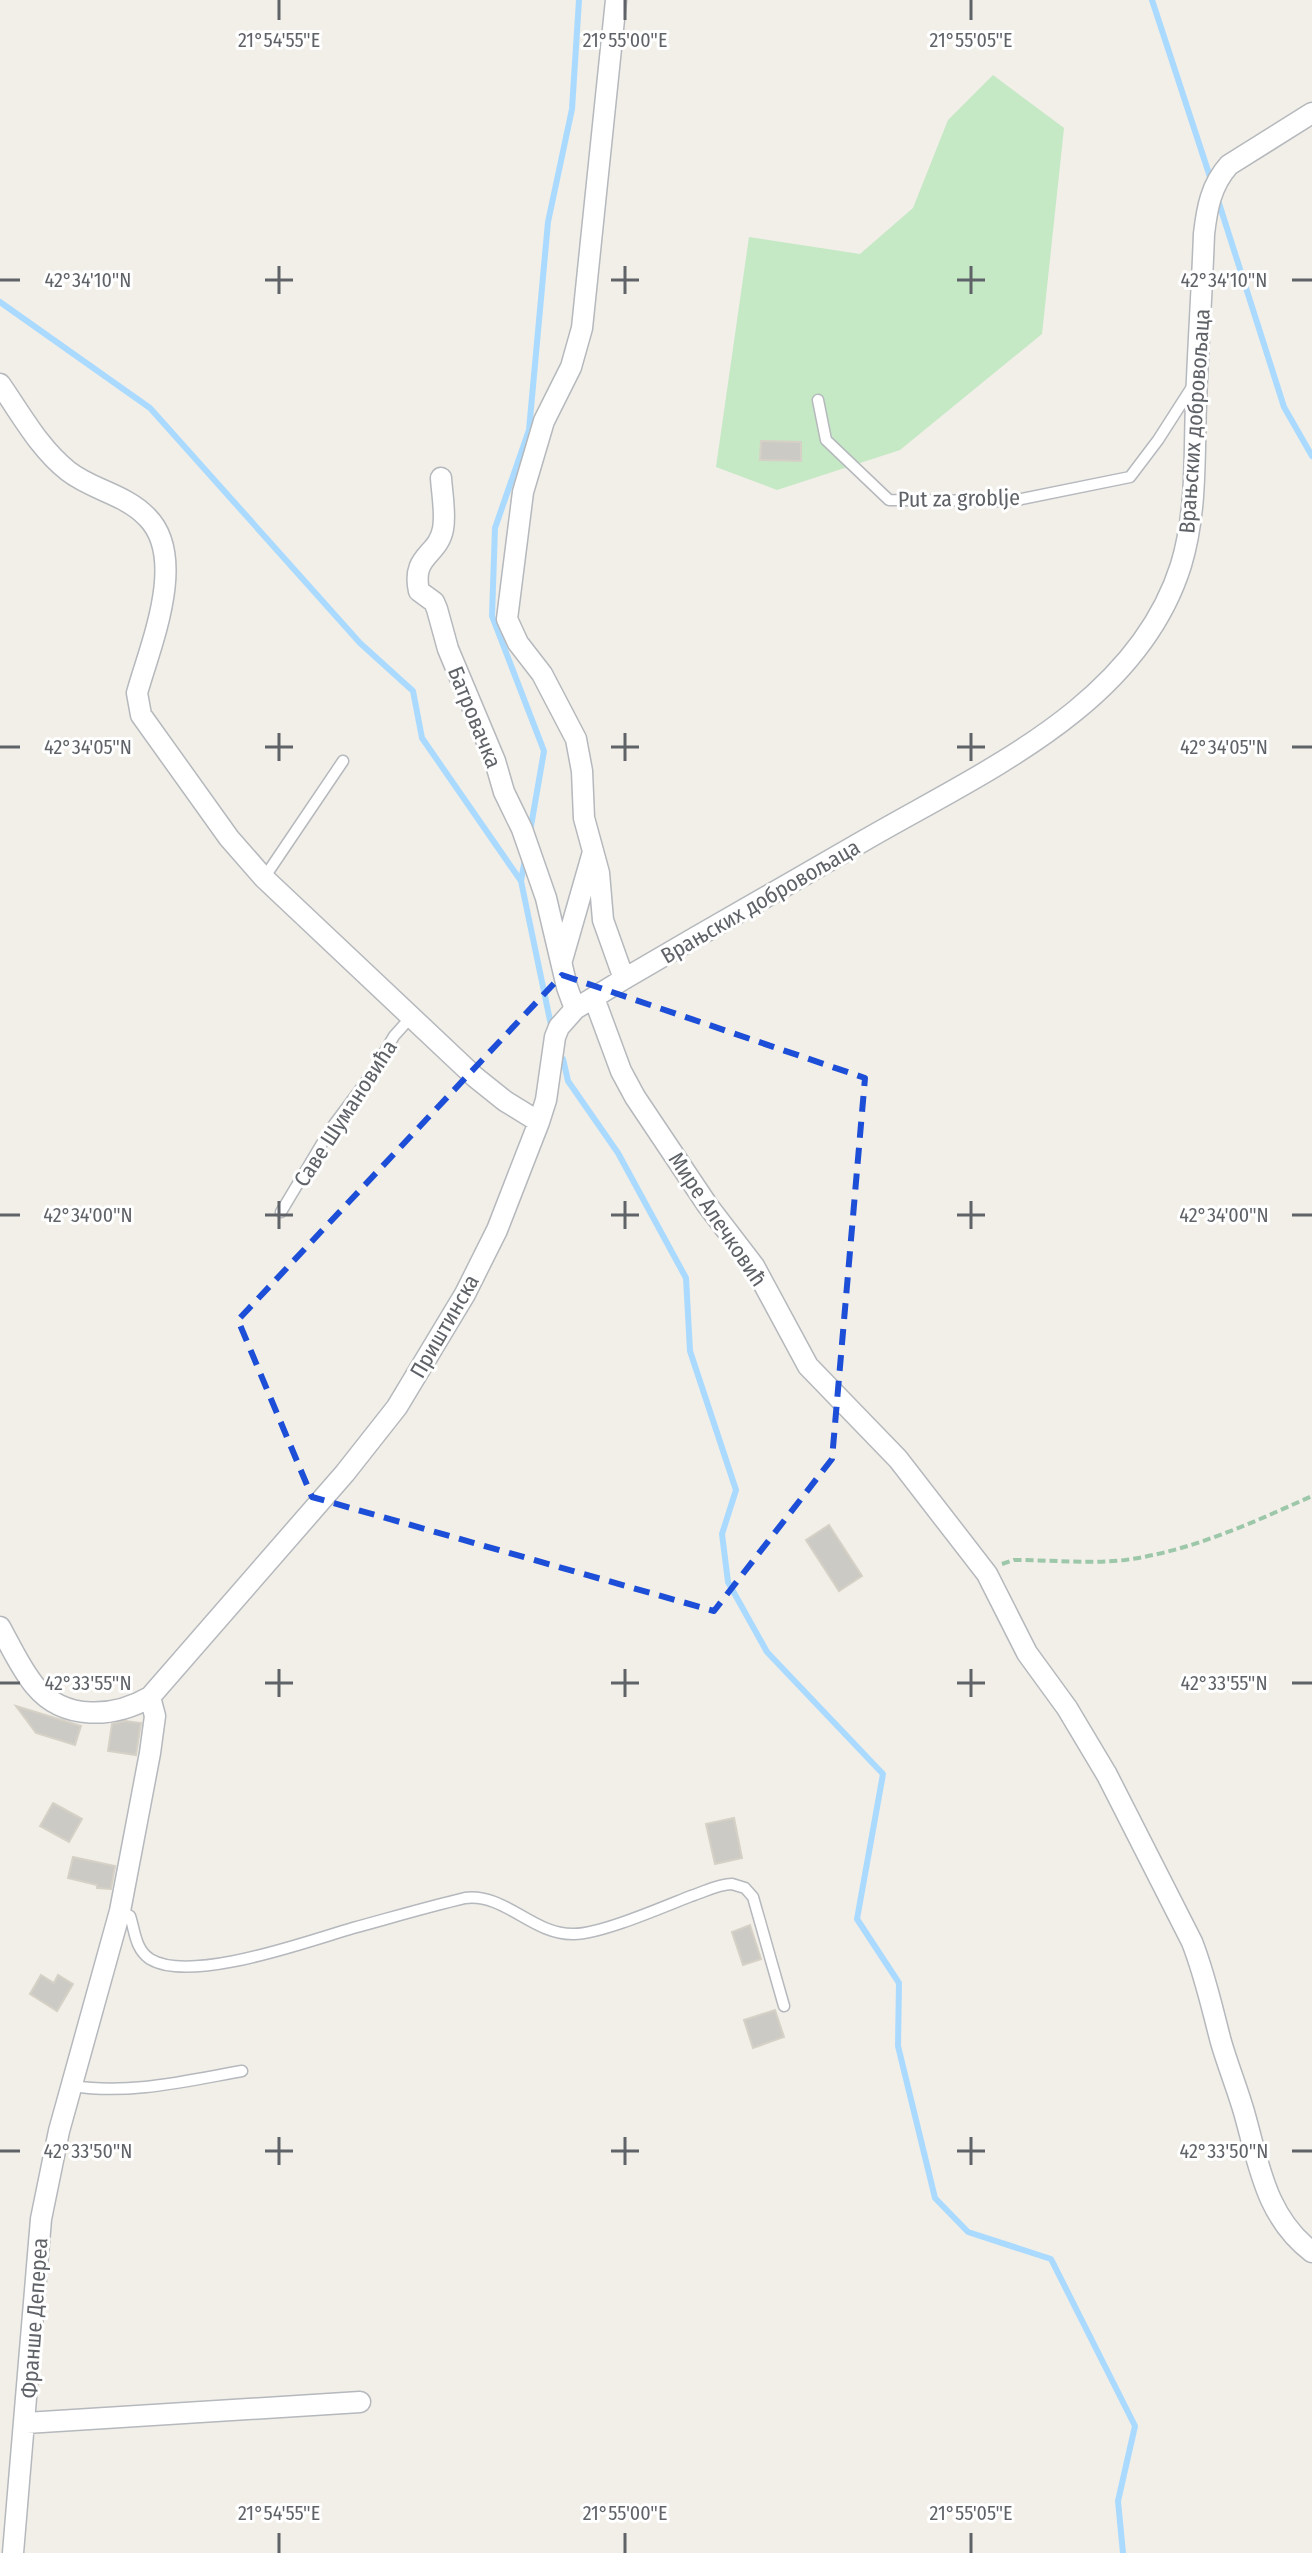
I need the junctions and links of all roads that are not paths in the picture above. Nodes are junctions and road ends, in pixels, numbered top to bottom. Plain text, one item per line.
1 (616, 0) edge
2 (1312, 113) edge
3 (1198, 378) junction
4 (0, 384) edge
5 (818, 400) dead end
6 (441, 478) dead end
7 (343, 761) dead end
8 (593, 852) junction
9 (264, 878) junction
10 (561, 963) junction
11 (624, 979) junction
12 (594, 998) junction
13 (575, 1009) junction
14 (412, 1016) junction
15 (539, 1122) junction
16 (281, 1212) dead end
17 (0, 1627) edge
18 (150, 1697) junction
19 (120, 1911) junction
20 (784, 2006) dead end
21 (242, 2071) dead end
22 (73, 2086) junction
23 (1312, 2252) edge
24 (360, 2402) dead end
25 (26, 2423) junction
26 (13, 2553) edge

1 - 8 street
2 - 3 street, Врањских добровољаца
3 - 5 lane, Put za groblje
3 - 11 street, Врањских добровољаца
4 - 9 street, Саве Шумановића
6 - 10 street, Батровачка
7 - 9 lane
8 - 10 street
8 - 11 street
9 - 14 street, Саве Шумановића
10 - 13 street, Батровачка
11 - 12 street, Врањских добровољаца
12 - 13 street, Приштинска
12 - 23 street, Мире Алечковић
13 - 15 street, Приштинска
14 - 15 street, Саве Шумановића
14 - 16 lane, Саве Шумановића
15 - 18 street, Приштинска
17 - 18 street
18 - 19 street, Франше Депереа
19 - 20 lane
19 - 22 street, Франше Депереа
21 - 22 lane
22 - 25 street, Франше Депереа
24 - 25 street
25 - 26 street, Франше Депереа

